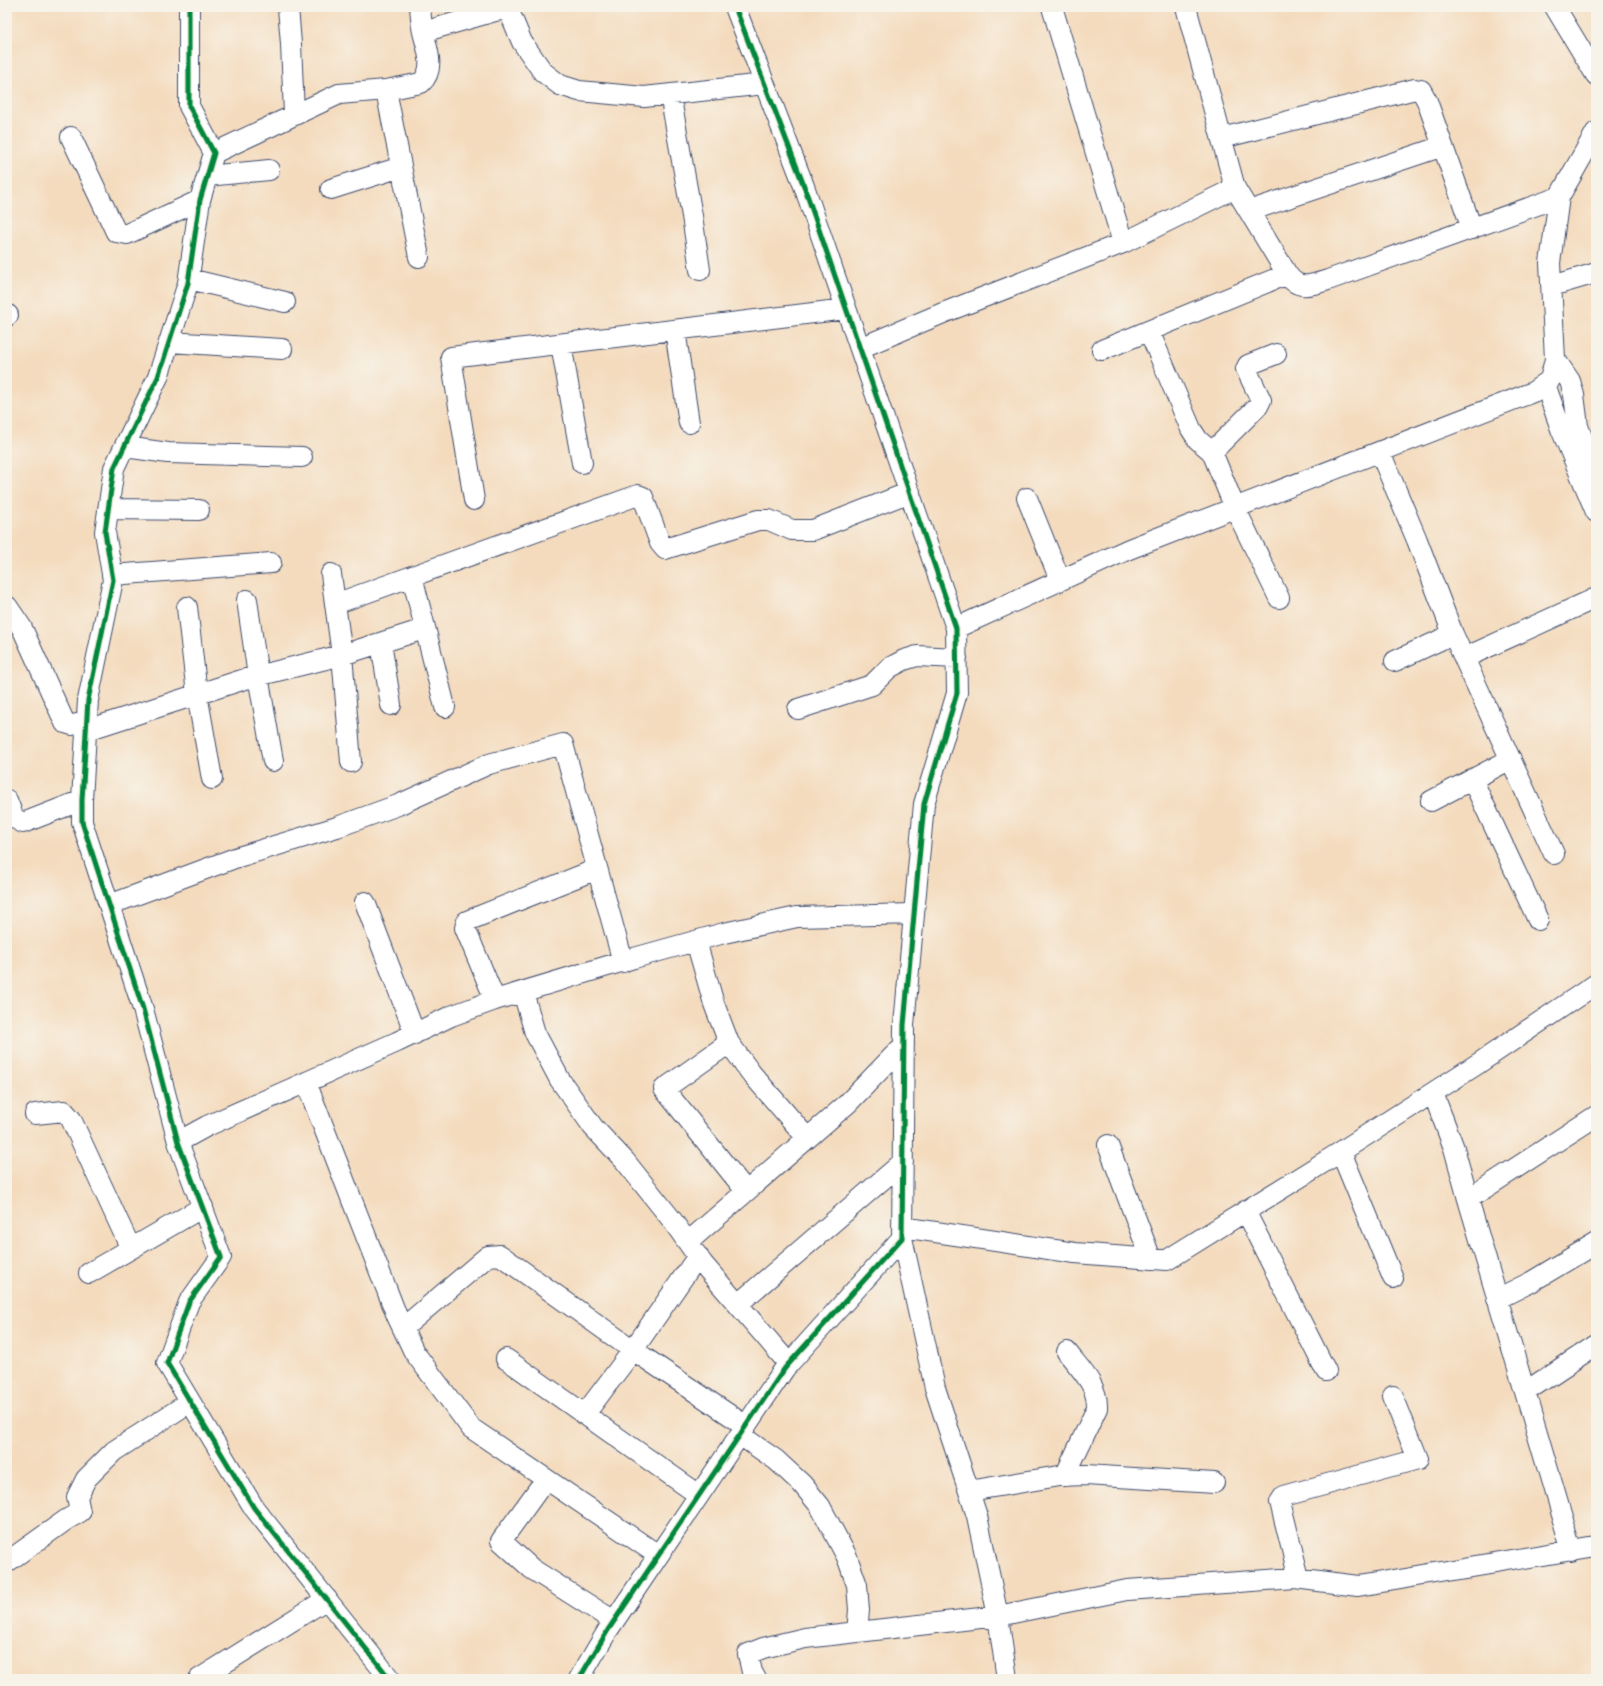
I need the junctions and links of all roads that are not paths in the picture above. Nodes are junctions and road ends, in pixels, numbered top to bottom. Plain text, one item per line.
1 (189, 7) edge
2 (288, 7) edge
3 (420, 7) edge
4 (735, 7) edge
5 (1052, 7) edge
6 (1186, 7) edge
7 (1555, 7) edge
8 (500, 8) edge
9 (423, 32) junction
10 (1596, 74) edge
11 (765, 84) junction
12 (386, 90) junction
13 (670, 94) junction
14 (294, 114) junction
15 (1596, 132) edge
16 (71, 137) dead end
17 (1222, 138) junction
18 (1443, 146) junction
19 (214, 153) junction
20 (401, 167) junction
21 (269, 170) dead end
22 (207, 176) junction
23 (1235, 188) junction
24 (331, 189) dead end
25 (1559, 197) junction
26 (200, 200) junction
27 (1249, 211) junction
28 (1472, 228) junction
29 (1123, 243) junction
30 (419, 257) dead end
31 (700, 270) dead end
32 (1596, 273) edge
33 (1287, 274) junction
34 (189, 279) junction
35 (1552, 286) junction
36 (285, 302) dead end
37 (846, 309) junction
38 (676, 330) junction
39 (1152, 338) dead end
40 (169, 342) junction
41 (561, 344) junction
42 (860, 348) junction
43 (282, 349) dead end
44 (1102, 350) dead end
45 (1276, 354) dead end
46 (1555, 359) junction
47 (1544, 384) junction
48 (689, 423) dead end
49 (125, 447) junction
50 (1212, 452) junction
51 (1380, 452) junction
52 (302, 458) dead end
53 (582, 463) dead end
54 (1596, 475) edge
55 (910, 492) junction
56 (1027, 498) dead end
57 (474, 500) dead end
58 (1235, 508) junction
59 (108, 509) junction
60 (199, 510) dead end
61 (1596, 512) edge
62 (271, 563) dead end
63 (332, 574) dead end
64 (112, 575) junction
65 (412, 576) junction
66 (1060, 580) junction
67 (1279, 598) dead end
68 (1596, 598) edge
69 (247, 600) dead end
70 (335, 604) junction
71 (7, 606) edge
72 (187, 607) dead end
73 (956, 628) junction
74 (424, 629) junction
75 (1453, 634) junction
76 (381, 643) junction
77 (342, 655) junction
78 (957, 658) junction
79 (1464, 658) junction
80 (1394, 661) dead end
81 (258, 676) junction
82 (197, 694) junction
83 (391, 706) dead end
84 (445, 707) dead end
85 (798, 709) dead end
86 (87, 726) junction
87 (1511, 759) junction
88 (273, 762) dead end
89 (351, 762) dead end
90 (212, 778) dead end
91 (1472, 779) junction
92 (7, 800) edge
93 (82, 800) junction
94 (1431, 800) dead end
95 (1554, 854) dead end
96 (597, 869) junction
97 (365, 902) dead end
98 (109, 905) junction
99 (914, 914) junction
100 (1538, 920) dead end
101 (696, 941) junction
102 (622, 962) junction
103 (1596, 984) edge
104 (523, 992) junction
105 (495, 1000) junction
106 (414, 1034) junction
107 (729, 1043) junction
108 (904, 1045) junction
109 (306, 1082) junction
110 (1433, 1093) junction
111 (35, 1114) dead end
112 (1596, 1116) edge
113 (807, 1138) junction
114 (178, 1142) junction
115 (1108, 1145) dead end
116 (1341, 1152) junction
117 (903, 1162) junction
118 (746, 1191) junction
119 (1468, 1199) junction
120 (203, 1207) junction
121 (1245, 1211) junction
122 (902, 1232) junction
123 (1596, 1243) edge
124 (131, 1249) junction
125 (693, 1249) junction
126 (1151, 1259) junction
127 (89, 1273) dead end
128 (1393, 1278) dead end
129 (1498, 1299) junction
130 (738, 1304) junction
131 (403, 1328) junction
132 (1596, 1345) edge
133 (633, 1350) junction
134 (1067, 1352) dead end
135 (506, 1359) dead end
136 (789, 1364) junction
137 (1326, 1371) dead end
138 (1525, 1392) junction
139 (1393, 1396) dead end
140 (190, 1402) junction
141 (585, 1414) junction
142 (743, 1431) junction
143 (1065, 1476) junction
144 (545, 1480) junction
145 (1214, 1483) dead end
146 (969, 1491) junction
147 (699, 1495) junction
148 (1596, 1546) edge
149 (1572, 1551) junction
150 (658, 1555) junction
151 (7, 1562) edge
152 (1298, 1578) junction
153 (327, 1599) junction
154 (998, 1616) junction
155 (614, 1621) junction
156 (857, 1632) junction
157 (198, 1679) edge
158 (390, 1679) edge
159 (579, 1679) edge
160 (756, 1679) edge
161 (1007, 1679) edge

1 - 19 street
2 - 14 street
3 - 9 street
4 - 11 street
5 - 29 street
6 - 17 street
7 - 10 street
8 - 9 street
8 - 13 street
9 - 12 street
11 - 13 street
11 - 37 street
12 - 14 street
12 - 20 street
13 - 31 street
14 - 19 street
15 - 25 street
16 - 26 street
17 - 18 street
17 - 23 street
18 - 27 street
18 - 28 street
19 - 22 street
20 - 24 street
20 - 30 street
21 - 22 street
22 - 26 street
23 - 27 street
23 - 29 street
25 - 28 street
25 - 35 street
26 - 34 street
27 - 33 street
28 - 33 street
29 - 42 street
32 - 35 street
33 - 44 street
34 - 36 street
34 - 40 street
35 - 46 street
37 - 38 street
37 - 42 street
38 - 41 street
38 - 48 street
39 - 50 street
40 - 43 street
40 - 49 street
41 - 53 street
41 - 57 street
42 - 55 street
45 - 50 street
46 - 47 street
46 - 54 street
47 - 51 street
47 - 61 street
49 - 52 street
49 - 59 street
50 - 58 street
51 - 58 street
51 - 75 street
55 - 65 street
55 - 73 street
56 - 66 street
58 - 66 street
58 - 67 street
59 - 60 street
59 - 64 street
62 - 64 street
63 - 70 street
64 - 86 street
65 - 70 street
65 - 74 street
66 - 73 street
68 - 79 street
69 - 81 street
70 - 77 street
71 - 86 street
72 - 82 street
73 - 78 street
74 - 76 street
74 - 84 street
75 - 79 street
75 - 80 street
76 - 77 street
76 - 83 street
77 - 81 street
77 - 89 street
78 - 85 street
78 - 99 street
79 - 87 street
81 - 82 street
81 - 88 street
82 - 86 street
82 - 90 street
86 - 93 street
87 - 91 street
87 - 95 street
91 - 94 street
91 - 100 street
92 - 93 street
93 - 98 street
96 - 98 street
96 - 102 street
96 - 105 street
97 - 106 street
98 - 114 street
99 - 101 street
99 - 108 street
101 - 102 street
101 - 107 street
102 - 104 street
103 - 110 street
104 - 105 street
104 - 125 street
105 - 106 street
106 - 109 street
107 - 113 street
107 - 118 street
108 - 113 street
108 - 117 street
109 - 114 street
109 - 131 street
110 - 116 street
110 - 119 street
111 - 124 street
112 - 119 street
113 - 118 street
114 - 120 street
115 - 126 street
116 - 121 street
116 - 128 street
117 - 122 street
117 - 130 street
118 - 125 street
119 - 129 street
120 - 124 street
120 - 140 street
121 - 126 street
121 - 137 street
122 - 126 street
122 - 136 street
122 - 146 street
123 - 129 street
124 - 127 street
125 - 130 street
125 - 133 street
129 - 138 street
130 - 136 street
131 - 133 street
131 - 144 street
132 - 138 street
133 - 141 street
133 - 142 street
134 - 143 street
135 - 141 street
136 - 142 street
138 - 149 street
139 - 152 street
140 - 151 street
140 - 153 street
141 - 147 street
142 - 147 street
142 - 156 street
143 - 145 street
143 - 146 street
144 - 150 street
144 - 155 street
146 - 154 street
147 - 150 street
148 - 149 street
149 - 152 street
150 - 155 street
152 - 154 street
153 - 157 street
153 - 158 street
154 - 156 street
154 - 161 street
155 - 159 street
156 - 160 street

